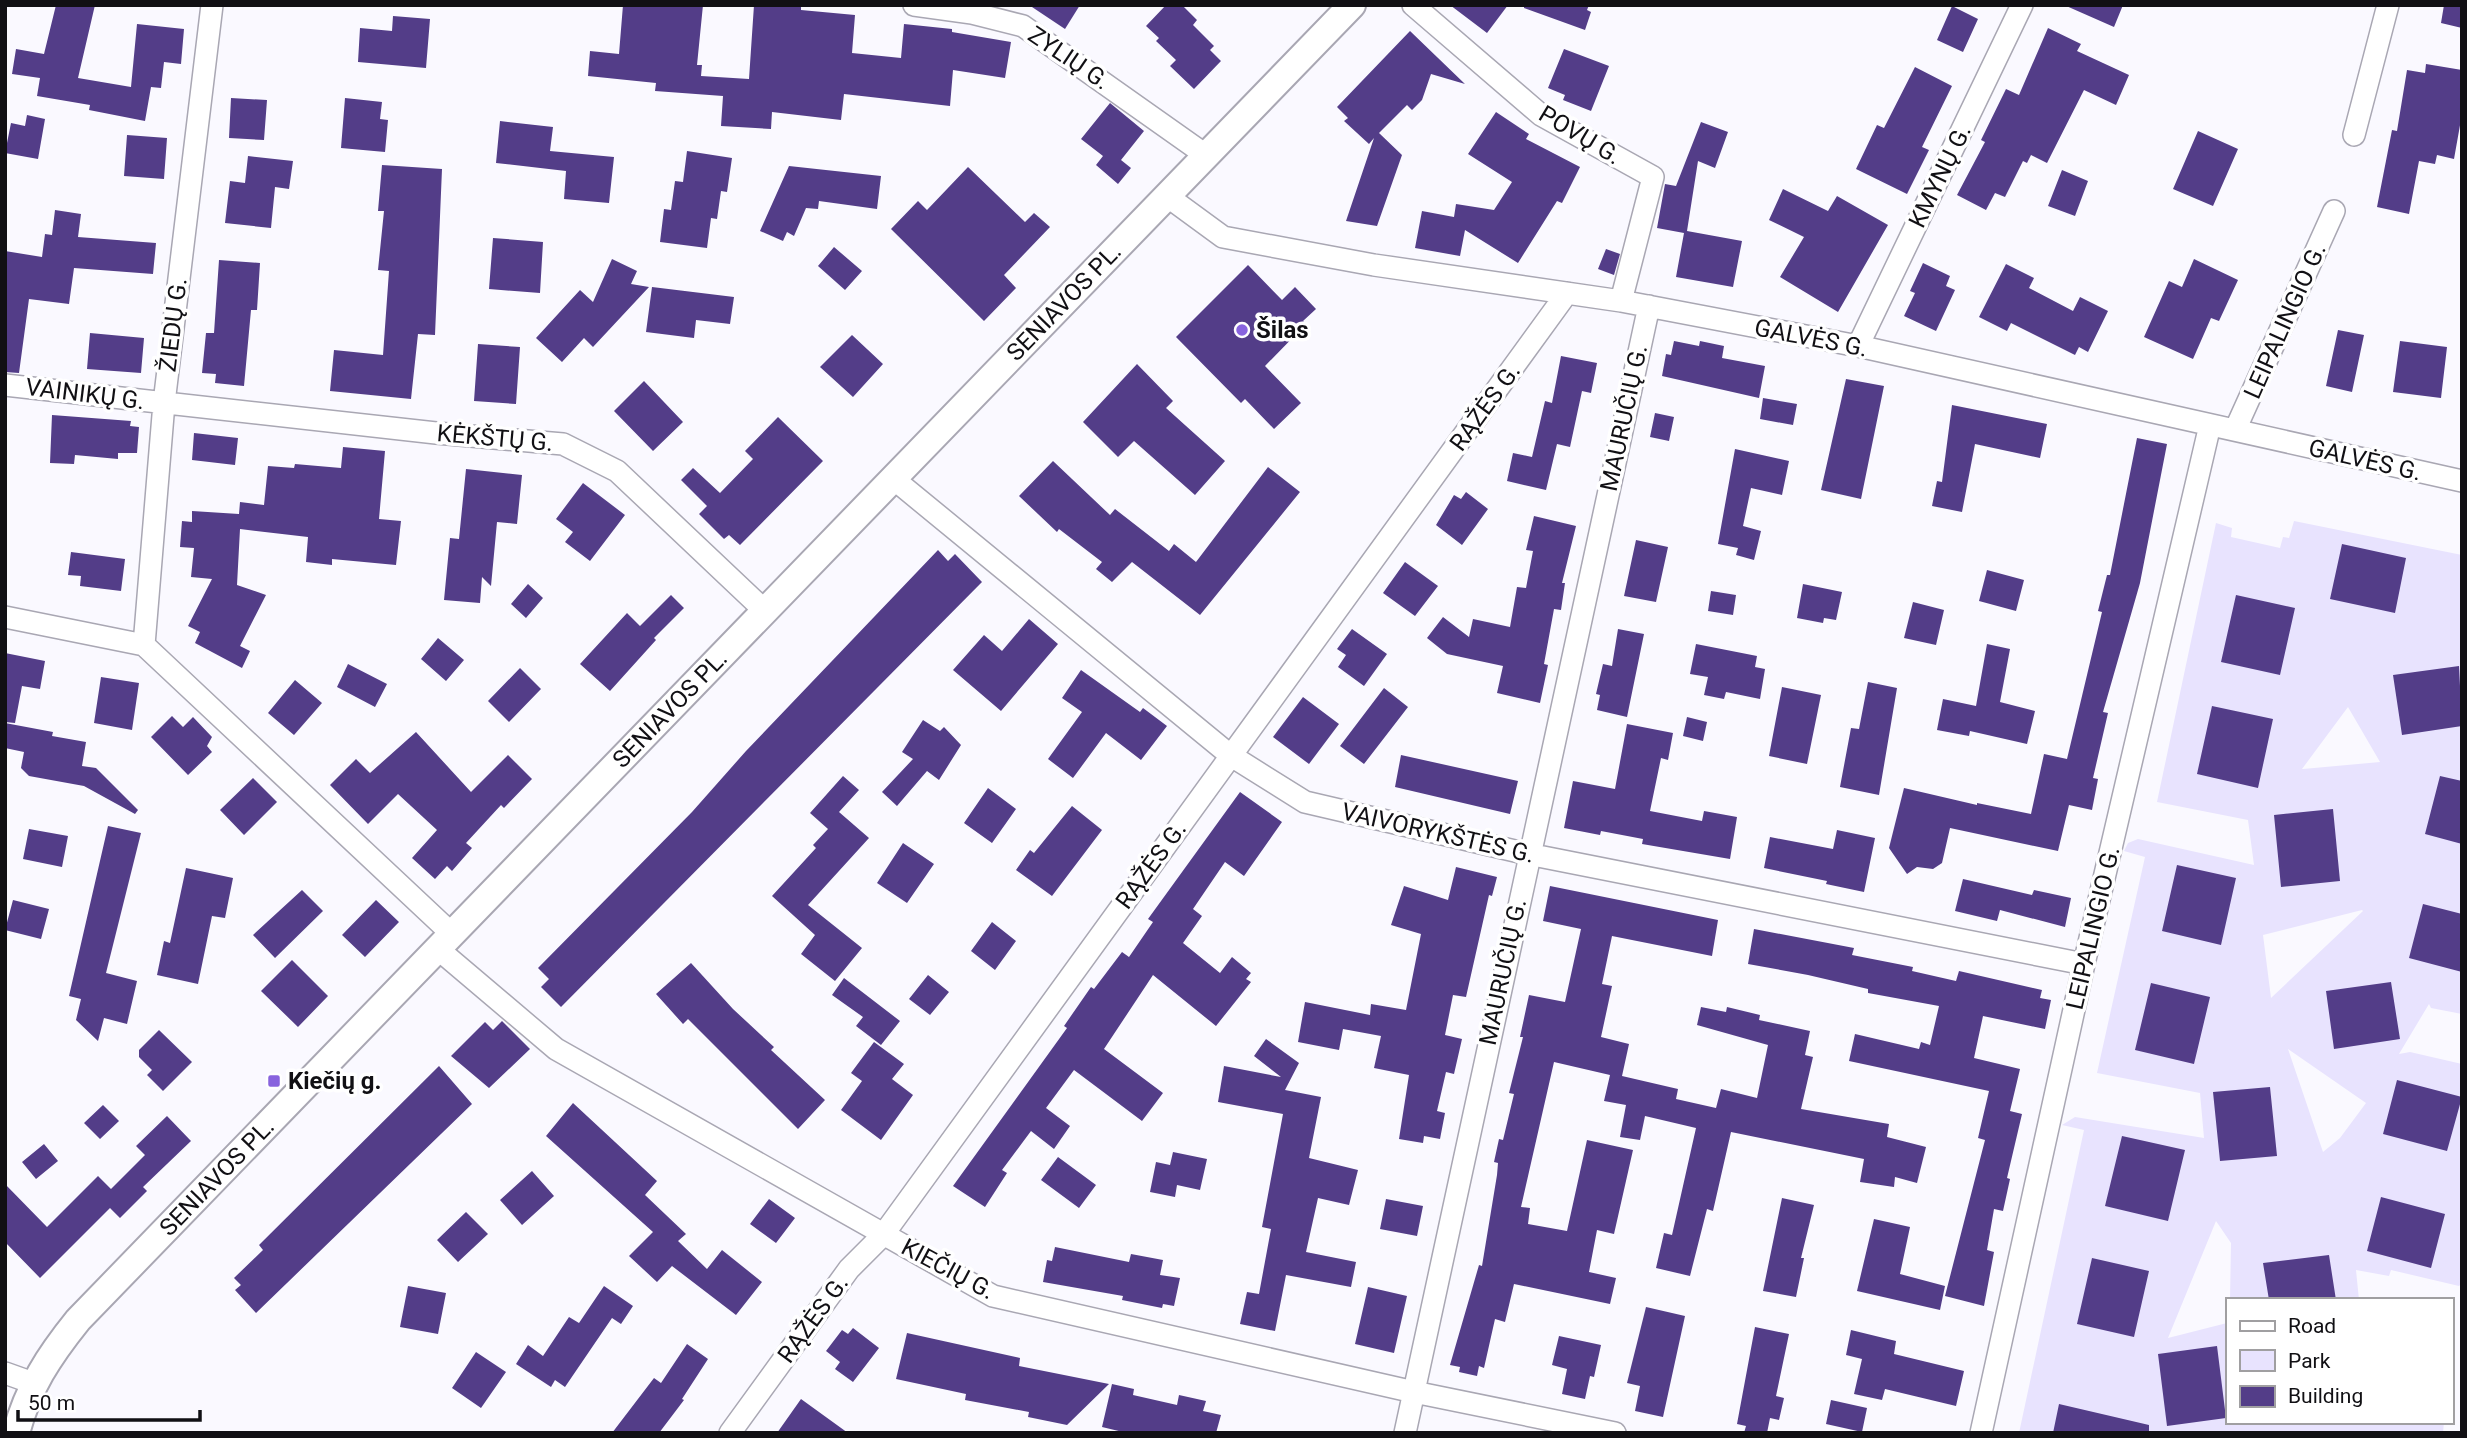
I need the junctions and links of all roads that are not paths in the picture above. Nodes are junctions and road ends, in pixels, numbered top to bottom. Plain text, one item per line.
1 (914, 5) edge
2 (1352, 5) edge
3 (1413, 5) edge
4 (2022, 5) edge
5 (2388, 5) edge
6 (204, 7) edge
7 (1008, 12) edge
8 (2354, 135) dead end
9 (1207, 156) junction
10 (1167, 196) junction
11 (2334, 211) dead end
12 (1567, 293) junction
13 (1621, 301) junction
14 (1648, 306) junction
15 (1858, 346) junction
16 (5, 385) edge
17 (164, 403) junction
18 (2210, 425) junction
19 (2235, 430) junction
20 (895, 480) junction
21 (2462, 481) edge
22 (765, 611) junction
23 (5, 617) edge
24 (144, 645) junction
25 (1230, 755) junction
26 (1528, 854) junction
27 (445, 941) junction
28 (2084, 964) junction
29 (883, 1234) junction
30 (5, 1373) edge
31 (33, 1383) junction
32 (1415, 1392) junction
33 (16, 1433) edge
34 (730, 1433) edge
35 (1405, 1433) edge
36 (1615, 1433) edge
37 (1981, 1433) edge

1 - 7 street, ZYLIŲ G.
2 - 9 street, SENIAVOS PL.
3 - 13 street, POVŲ G.
4 - 15 street, KMYNŲ G.
5 - 8 street
6 - 17 street, ŽIEDŲ G.
7 - 9 street, ZYLIŲ G.
9 - 10 street, SENIAVOS PL.
10 - 12 street, GALVĖS G.
10 - 20 street, SENIAVOS PL.
11 - 19 street, LEIPALINGIO G.
12 - 13 street, GALVĖS G.
12 - 25 street, RĄŽĖS G.
13 - 14 street, GALVĖS G.
14 - 15 street, GALVĖS G.
14 - 26 street, MAURUČIŲ G.
15 - 18 street, GALVĖS G.
16 - 17 street, VAINIKŲ G.
17 - 22 street, KĖKŠTŲ G.
17 - 24 street, ŽIEDŲ G.
18 - 19 street, GALVĖS G.
18 - 28 street, LEIPALINGIO G.
19 - 21 street, GALVĖS G.
20 - 22 street, SENIAVOS PL.
20 - 25 street, VAIVORYKŠTĖS G.
22 - 27 street, SENIAVOS PL.
23 - 24 street
24 - 27 street, KIEČIŲ G.
25 - 26 street, VAIVORYKŠTĖS G.
25 - 29 street, RĄŽĖS G.
26 - 28 street, VAIVORYKŠTĖS G.
26 - 32 street, MAURUČIŲ G.
27 - 29 street, KIEČIŲ G.
27 - 31 street, SENIAVOS PL.
28 - 37 street, LEIPALINGIO G.
29 - 32 street, KIEČIŲ G.
29 - 34 street, RĄŽĖS G.
30 - 31 street
31 - 33 street, SENIAVOS PL.
32 - 35 street, MAURUČIŲ G.
32 - 36 street, KIEČIŲ G.

